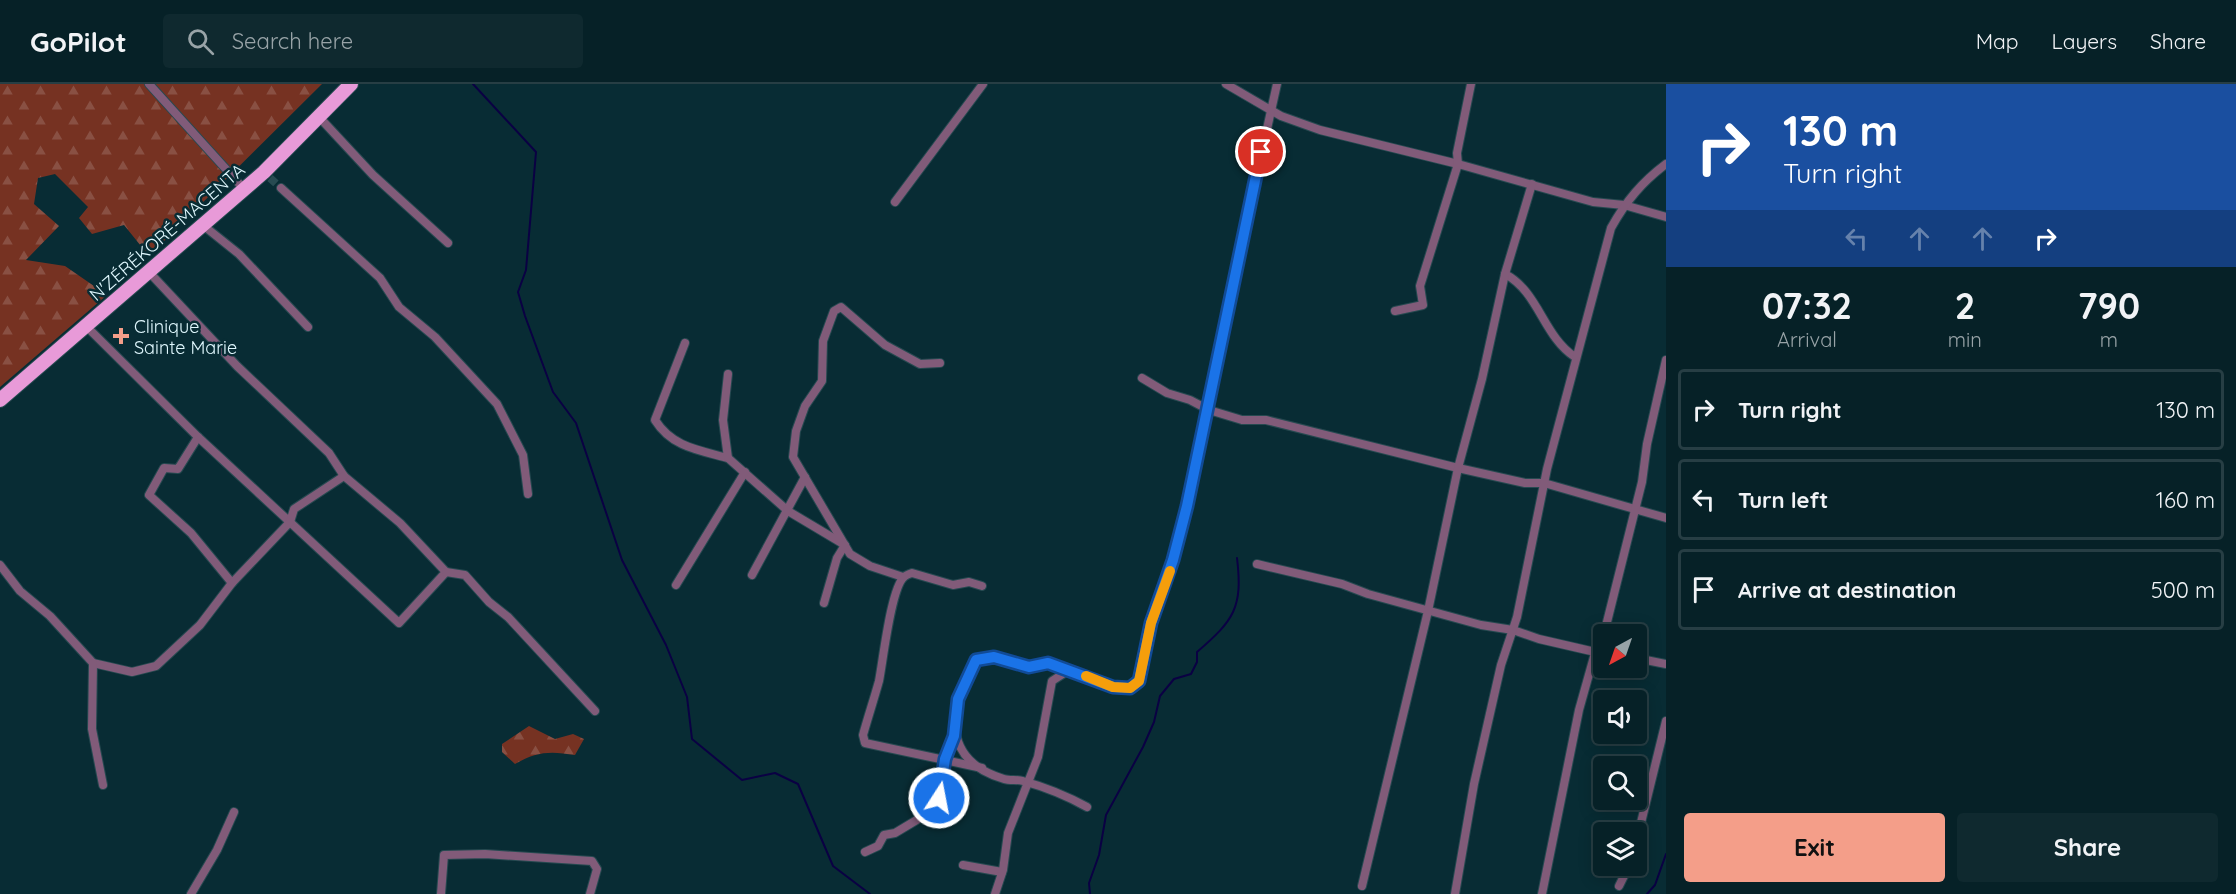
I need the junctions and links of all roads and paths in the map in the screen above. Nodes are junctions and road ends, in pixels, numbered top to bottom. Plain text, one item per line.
1 (149, 84) edge
2 (351, 84) edge
3 (982, 84) edge
4 (1226, 84) edge
5 (1277, 84) edge
6 (1472, 84) edge
7 (1270, 109) junction
8 (320, 118) junction
9 (1458, 164) junction
10 (1666, 164) edge
11 (1532, 184) junction
12 (281, 188) tunnel mouth
13 (244, 189) junction
14 (895, 202) dead end
15 (1624, 205) junction
16 (1666, 217) edge
17 (204, 226) junction
18 (448, 243) dead end
19 (148, 271) junction
20 (1505, 274) junction
21 (1395, 311) dead end
22 (86, 326) junction
23 (308, 327) dead end
24 (685, 343) dead end
25 (1575, 357) junction
26 (1666, 360) edge
27 (940, 363) dead end
28 (728, 374) dead end
29 (1142, 378) dead end
30 (0, 400) edge
31 (1209, 410) junction
32 (198, 437) junction
33 (728, 458) junction
34 (1458, 468) junction
35 (745, 472) junction
36 (344, 476) junction
37 (805, 477) junction
38 (1544, 483) junction
39 (528, 494) dead end
40 (1635, 510) junction
41 (788, 511) junction
42 (1666, 518) edge
43 (290, 522) junction
44 (845, 545) junction
45 (1257, 564) dead end
46 (0, 565) edge
47 (446, 572) junction
48 (752, 575) dead end
49 (903, 577) junction
50 (232, 583) junction
51 (676, 585) dead end
52 (982, 586) dead end
53 (824, 603) dead end
54 (1428, 611) junction
55 (1607, 624) edge
56 (1513, 630) junction
57 (1593, 651) edge
58 (1647, 660) edge
59 (93, 663) junction
60 (1666, 664) edge
61 (1069, 670) junction
62 (1593, 670) edge
63 (595, 711) dead end
64 (1666, 721) edge
65 (954, 736) junction
66 (945, 759) junction
67 (982, 768) junction
68 (1028, 783) junction
69 (104, 785) dead end
70 (1087, 807) dead end
71 (234, 812) dead end
72 (1641, 822) edge
73 (865, 852) dead end
74 (963, 865) dead end
75 (1002, 872) junction
76 (1624, 876) edge
77 (1362, 886) dead end
78 (1619, 886) dead end
79 (191, 894) edge
80 (441, 894) edge
81 (590, 894) edge
82 (995, 894) edge
83 (1455, 894) edge
84 (1542, 894) edge

1 - 13 street
2 - 8 highway, N'ZÉRÉKORÉ-MACENTA
3 - 14 street
4 - 7 street
5 - 7 street
6 - 9 street
7 - 9 street
7 - 31 street
8 - 13 highway, N'ZÉRÉKORÉ-MACENTA
8 - 18 street
9 - 11 street
9 - 21 street
10 - 15 street
11 - 15 street
11 - 20 street
12 - 39 street
13 - 17 highway, N'ZÉRÉKORÉ-MACENTA
15 - 16 street
15 - 25 street
17 - 19 highway, N'ZÉRÉKORÉ-MACENTA
17 - 23 street
19 - 22 highway, N'ZÉRÉKORÉ-MACENTA
19 - 36 street
20 - 25 street
20 - 34 street
22 - 30 highway, N'ZÉRÉKORÉ-MACENTA
22 - 32 street
24 - 33 street
25 - 38 street
26 - 40 street
27 - 37 street
28 - 33 street
29 - 31 street
31 - 34 street
31 - 61 street
32 - 43 street
32 - 50 street
33 - 35 street
34 - 38 street
34 - 54 street
35 - 41 street
35 - 51 street
36 - 43 street
36 - 47 street
37 - 41 street
37 - 44 street
38 - 40 street
38 - 56 street
40 - 42 street
40 - 55 street
41 - 44 street
41 - 48 street
43 - 47 street
43 - 50 street
44 - 49 street
44 - 53 street
45 - 54 street
46 - 59 street
47 - 63 street
49 - 52 street
49 - 66 street
50 - 59 street
54 - 56 street
54 - 77 street
56 - 57 street
56 - 83 street
58 - 60 street
59 - 69 street
61 - 65 street
61 - 68 street
62 - 84 street
64 - 72 street
65 - 66 street
65 - 67 street
66 - 67 street
66 - 73 street
67 - 68 street
68 - 70 street
68 - 75 street
71 - 79 street
74 - 75 street
75 - 82 street
76 - 78 street
80 - 81 street

